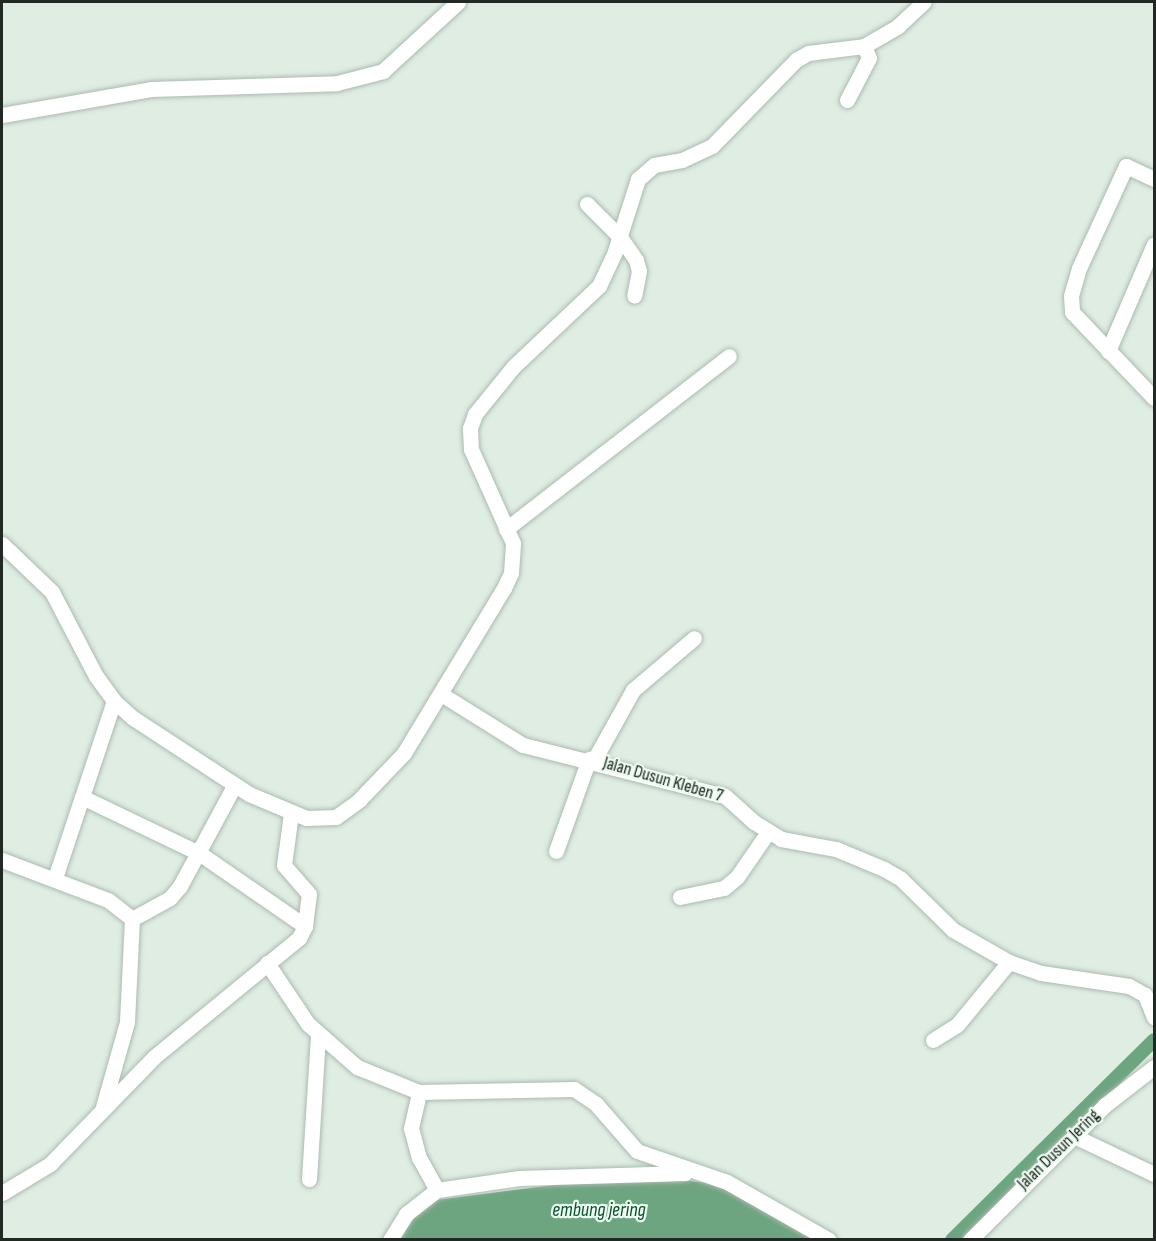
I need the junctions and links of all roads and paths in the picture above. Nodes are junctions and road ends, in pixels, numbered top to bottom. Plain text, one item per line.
1 (458, 2) edge
2 (924, 2) edge
3 (864, 46) junction
4 (847, 100) dead end
5 (2, 115) edge
6 (1155, 179) edge
7 (587, 204) dead end
8 (620, 237) junction
9 (1155, 244) edge
10 (634, 296) dead end
11 (1108, 351) junction
12 (729, 356) dead end
13 (1153, 390) edge
14 (506, 529) junction
15 (2, 544) edge
16 (693, 638) dead end
17 (441, 694) junction
18 (114, 701) junction
19 (591, 760) junction
20 (234, 786) junction
21 (82, 796) junction
22 (291, 813) junction
23 (768, 832) junction
24 (556, 851) dead end
25 (199, 853) junction
26 (2, 860) edge
27 (55, 878) junction
28 (680, 897) dead end
29 (132, 919) junction
30 (305, 926) junction
31 (1009, 962) junction
32 (267, 963) junction
33 (1155, 1017) edge
34 (318, 1035) junction
35 (933, 1040) dead end
36 (121, 1053) junction
37 (1155, 1067) edge
38 (140, 1070) junction
39 (419, 1092) junction
40 (100, 1115) junction
41 (1074, 1136) junction
42 (693, 1172) junction
43 (1155, 1174) edge
44 (309, 1179) dead end
45 (437, 1190) junction
46 (2, 1193) edge
47 (390, 1239) edge
48 (829, 1239) edge
49 (970, 1239) edge

1 - 5 street
2 - 3 street
3 - 4 street
3 - 8 street
6 - 11 street
7 - 8 street
8 - 10 street
8 - 14 street
9 - 11 street
11 - 13 street
12 - 14 street
14 - 17 street
15 - 18 street
16 - 19 street
17 - 19 street, Jalan Dusun Kleben 7
17 - 22 street
18 - 20 street
18 - 21 street
19 - 23 street, Jalan Dusun Kleben 7
19 - 24 street
20 - 22 street
20 - 25 street
21 - 25 street
21 - 27 street
22 - 30 street
23 - 28 street
23 - 31 street, Jalan Dusun Kleben 7
25 - 29 street
25 - 30 street
26 - 27 street
27 - 29 street
29 - 36 street
30 - 32 street
31 - 33 street, Jalan Dusun Kleben 7
31 - 35 street
32 - 34 street
32 - 38 street
34 - 39 street
34 - 44 street
36 - 38 street
36 - 40 street
37 - 41 street, Jalan Dusun Jering
38 - 40 street
39 - 42 street
39 - 45 street
40 - 46 street
41 - 43 street
41 - 49 street, Jalan Dusun Jering
42 - 45 street
42 - 48 street
45 - 47 street

